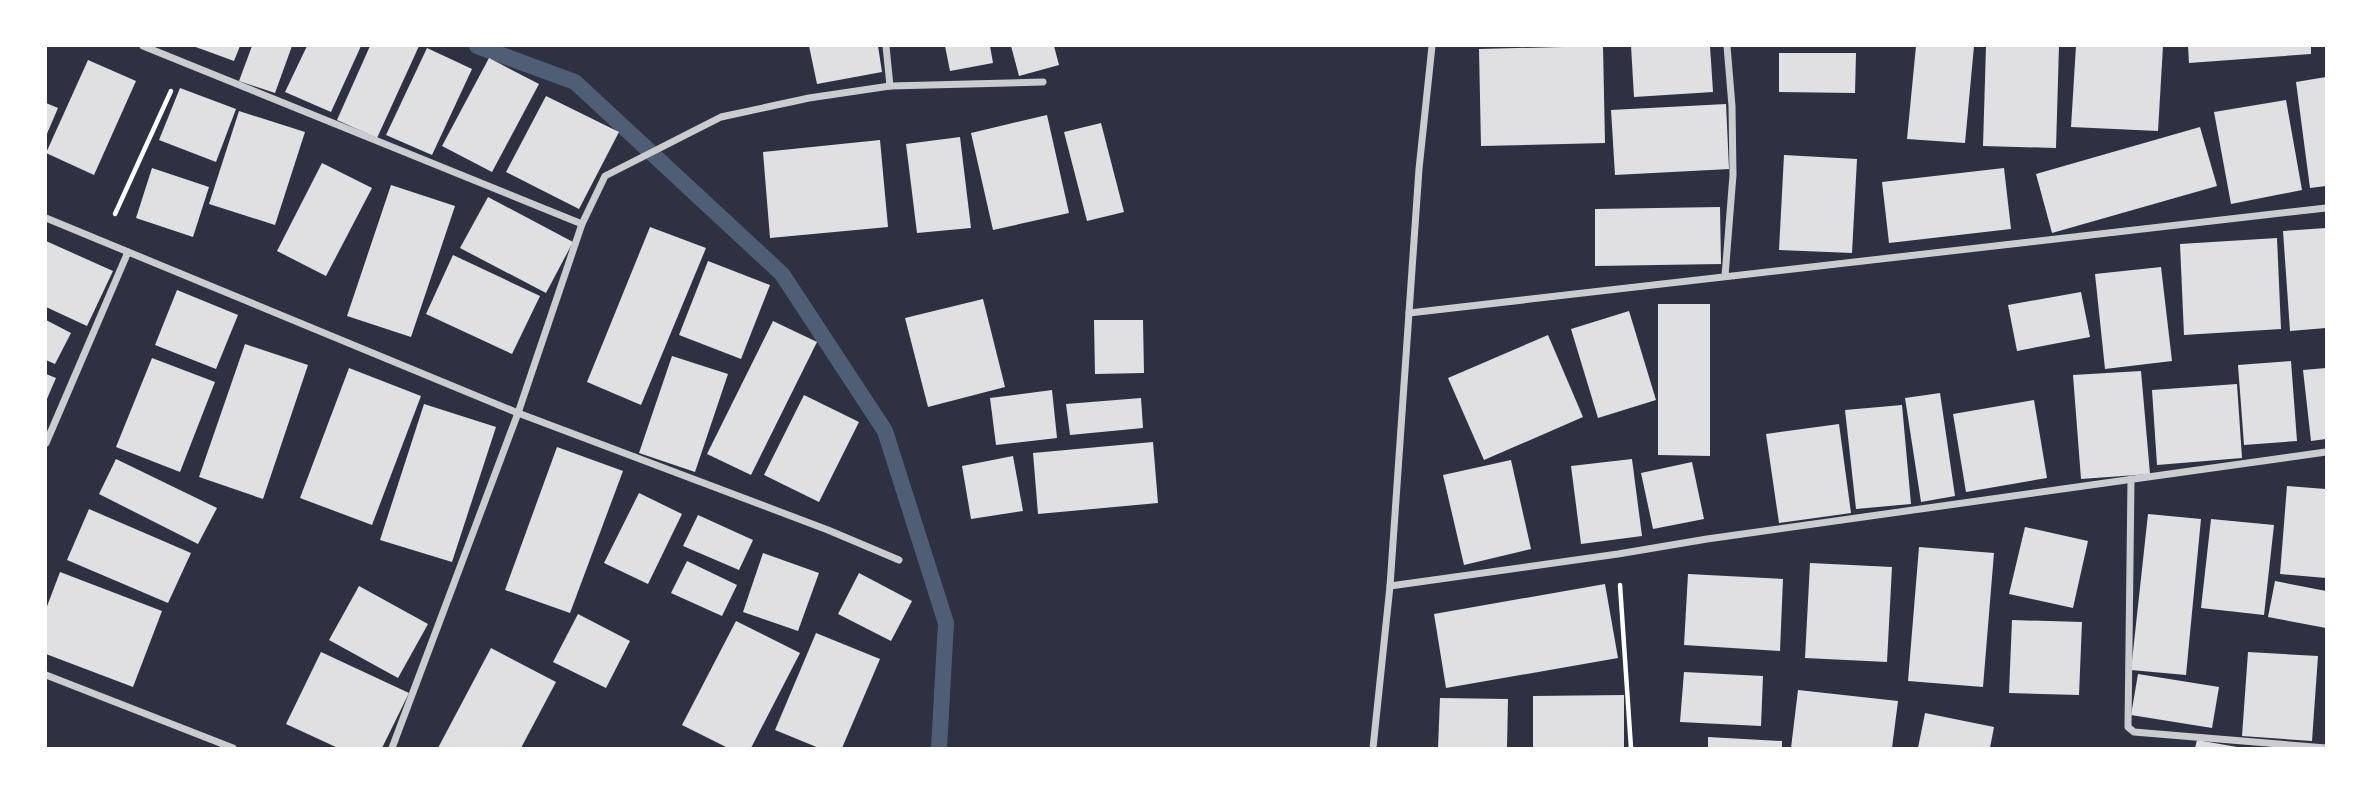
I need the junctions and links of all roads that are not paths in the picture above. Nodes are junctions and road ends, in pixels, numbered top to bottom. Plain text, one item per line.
1 (143, 46) edge
2 (886, 46) edge
3 (1432, 46) edge
4 (1727, 46) edge
5 (1043, 82) dead end
6 (890, 86) junction
7 (2326, 208) edge
8 (46, 218) edge
9 (582, 224) junction
10 (128, 252) junction
11 (1725, 276) junction
12 (1409, 313) junction
13 (518, 413) junction
14 (46, 443) edge
15 (2326, 452) edge
16 (2131, 479) junction
17 (899, 560) dead end
18 (1390, 586) junction
19 (46, 676) edge
20 (233, 748) edge
21 (392, 748) edge
22 (1373, 748) edge
23 (2326, 748) edge

1 - 9 street
2 - 6 street
3 - 12 street
4 - 11 street
5 - 6 street
6 - 9 street
7 - 11 street
8 - 10 street
9 - 13 street
10 - 13 street
10 - 14 street
11 - 12 street
12 - 18 street
13 - 17 street
13 - 21 street
15 - 16 street
16 - 18 street
16 - 23 street
18 - 22 street
19 - 20 street

